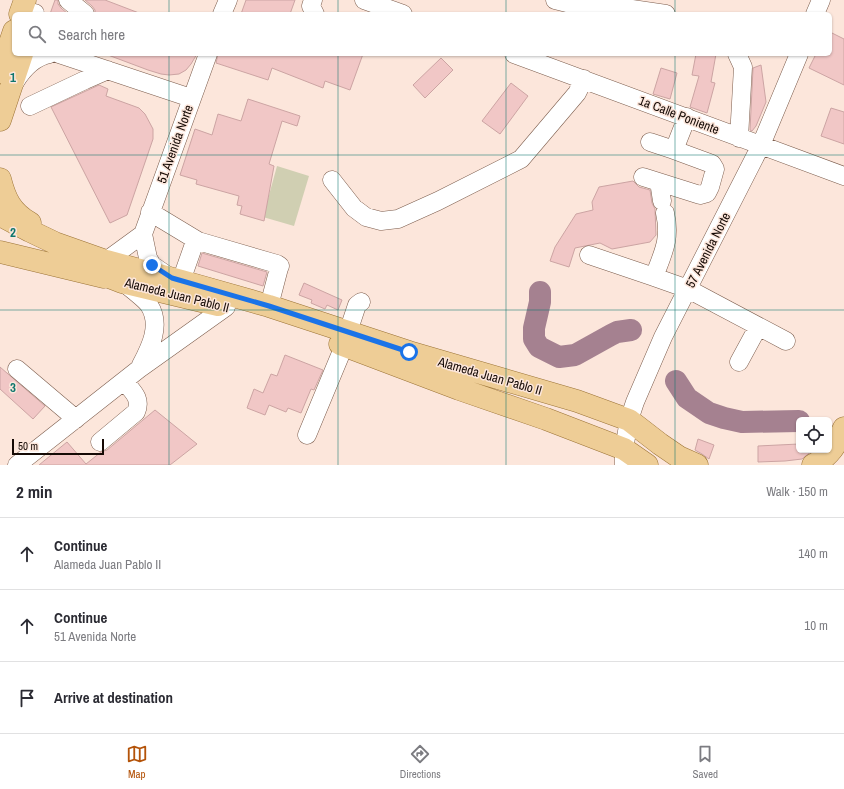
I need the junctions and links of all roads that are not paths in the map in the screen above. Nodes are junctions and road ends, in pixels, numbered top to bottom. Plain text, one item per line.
1 (25, 0) edge
2 (40, 0) edge
3 (68, 0) edge
4 (228, 0) edge
5 (313, 0) edge
6 (364, 0) edge
7 (555, 0) edge
8 (821, 0) edge
9 (21, 12) edge
10 (36, 12) edge
11 (83, 12) edge
12 (223, 12) edge
13 (314, 12) edge
14 (397, 12) edge
15 (653, 12) edge
16 (816, 12) edge
17 (12, 37) edge
18 (21, 56) edge
19 (41, 56) edge
20 (64, 56) edge
21 (207, 56) edge
22 (520, 56) edge
23 (738, 56) edge
24 (798, 56) edge
25 (89, 65) edge
26 (0, 72) edge
27 (584, 79) junction
28 (9, 94) junction
29 (191, 98) junction
30 (30, 106) dead end
31 (687, 117) junction
32 (1, 121) edge
33 (739, 138) junction
34 (650, 142) dead end
35 (761, 145) junction
36 (674, 150) junction
37 (844, 176) edge
38 (643, 177) dead end
39 (0, 179) edge
40 (332, 180) dead end
41 (662, 183) junction
42 (150, 212) junction
43 (0, 215) edge
44 (0, 231) edge
45 (142, 234) junction
46 (198, 241) junction
47 (0, 252) edge
48 (589, 255) dead end
49 (106, 261) junction
50 (654, 277) junction
51 (177, 279) junction
52 (122, 282) junction
53 (688, 289) junction
54 (361, 302) dead end
55 (269, 306) junction
56 (226, 307) junction
57 (758, 327) junction
58 (346, 339) junction
59 (786, 341) dead end
60 (739, 362) dead end
61 (17, 369) dead end
62 (139, 369) junction
63 (124, 381) junction
64 (76, 418) junction
65 (629, 420) junction
66 (844, 428) edge
67 (307, 436) dead end
68 (100, 442) dead end
69 (624, 457) edge
70 (16, 465) edge
71 (647, 465) edge
72 (697, 465) edge
73 (813, 465) edge

1 - 9 main road
2 - 10 main road
3 - 11 street
4 - 12 street
5 - 13 street
6 - 14 street
7 - 15 street
8 - 16 street
17 - 26 main road
18 - 28 main road
19 - 28 street
20 - 25 street
21 - 29 street, 51 Avenida Norte
22 - 27 street, 1a Calle Poniente
23 - 33 street
24 - 35 street, 57 Avenida Norte
25 - 29 street
25 - 30 street
27 - 31 street, 1a Calle Poniente
27 - 40 street
28 - 32 main road
29 - 42 street, 51 Avenida Norte
31 - 33 street, 1a Calle Poniente
31 - 36 street
33 - 35 street, 1a Calle Poniente
34 - 36 street
35 - 37 street, 1a Calle Poniente
35 - 53 street, 57 Avenida Norte
36 - 41 street
38 - 41 street
39 - 49 main road
41 - 50 street
42 - 45 street, 51 Avenida Norte
42 - 46 street
43 - 49 main road, Alameda Juan Pablo II
44 - 52 main road, Alameda Juan Pablo II
45 - 49 street
45 - 51 street
46 - 51 street
46 - 55 street
47 - 52 main road
48 - 50 street
49 - 51 main road, Alameda Juan Pablo II
50 - 53 street
51 - 55 main road, Alameda Juan Pablo II
52 - 56 main road, Alameda Juan Pablo II
52 - 62 street
53 - 57 street
53 - 65 street, 57 Avenida Norte
54 - 58 street
55 - 58 main road, Alameda Juan Pablo II
56 - 58 main road, Alameda Juan Pablo II
56 - 62 street
57 - 59 street
57 - 60 street
58 - 65 main road, Alameda Juan Pablo II
58 - 67 street
58 - 69 main road, Alameda Juan Pablo II
61 - 64 street
62 - 63 street
63 - 64 street
63 - 68 street
64 - 70 street
65 - 69 street, 57 Avenida Norte
65 - 72 main road, Alameda Juan Pablo II
66 - 73 main road
69 - 71 main road, Alameda Juan Pablo II

